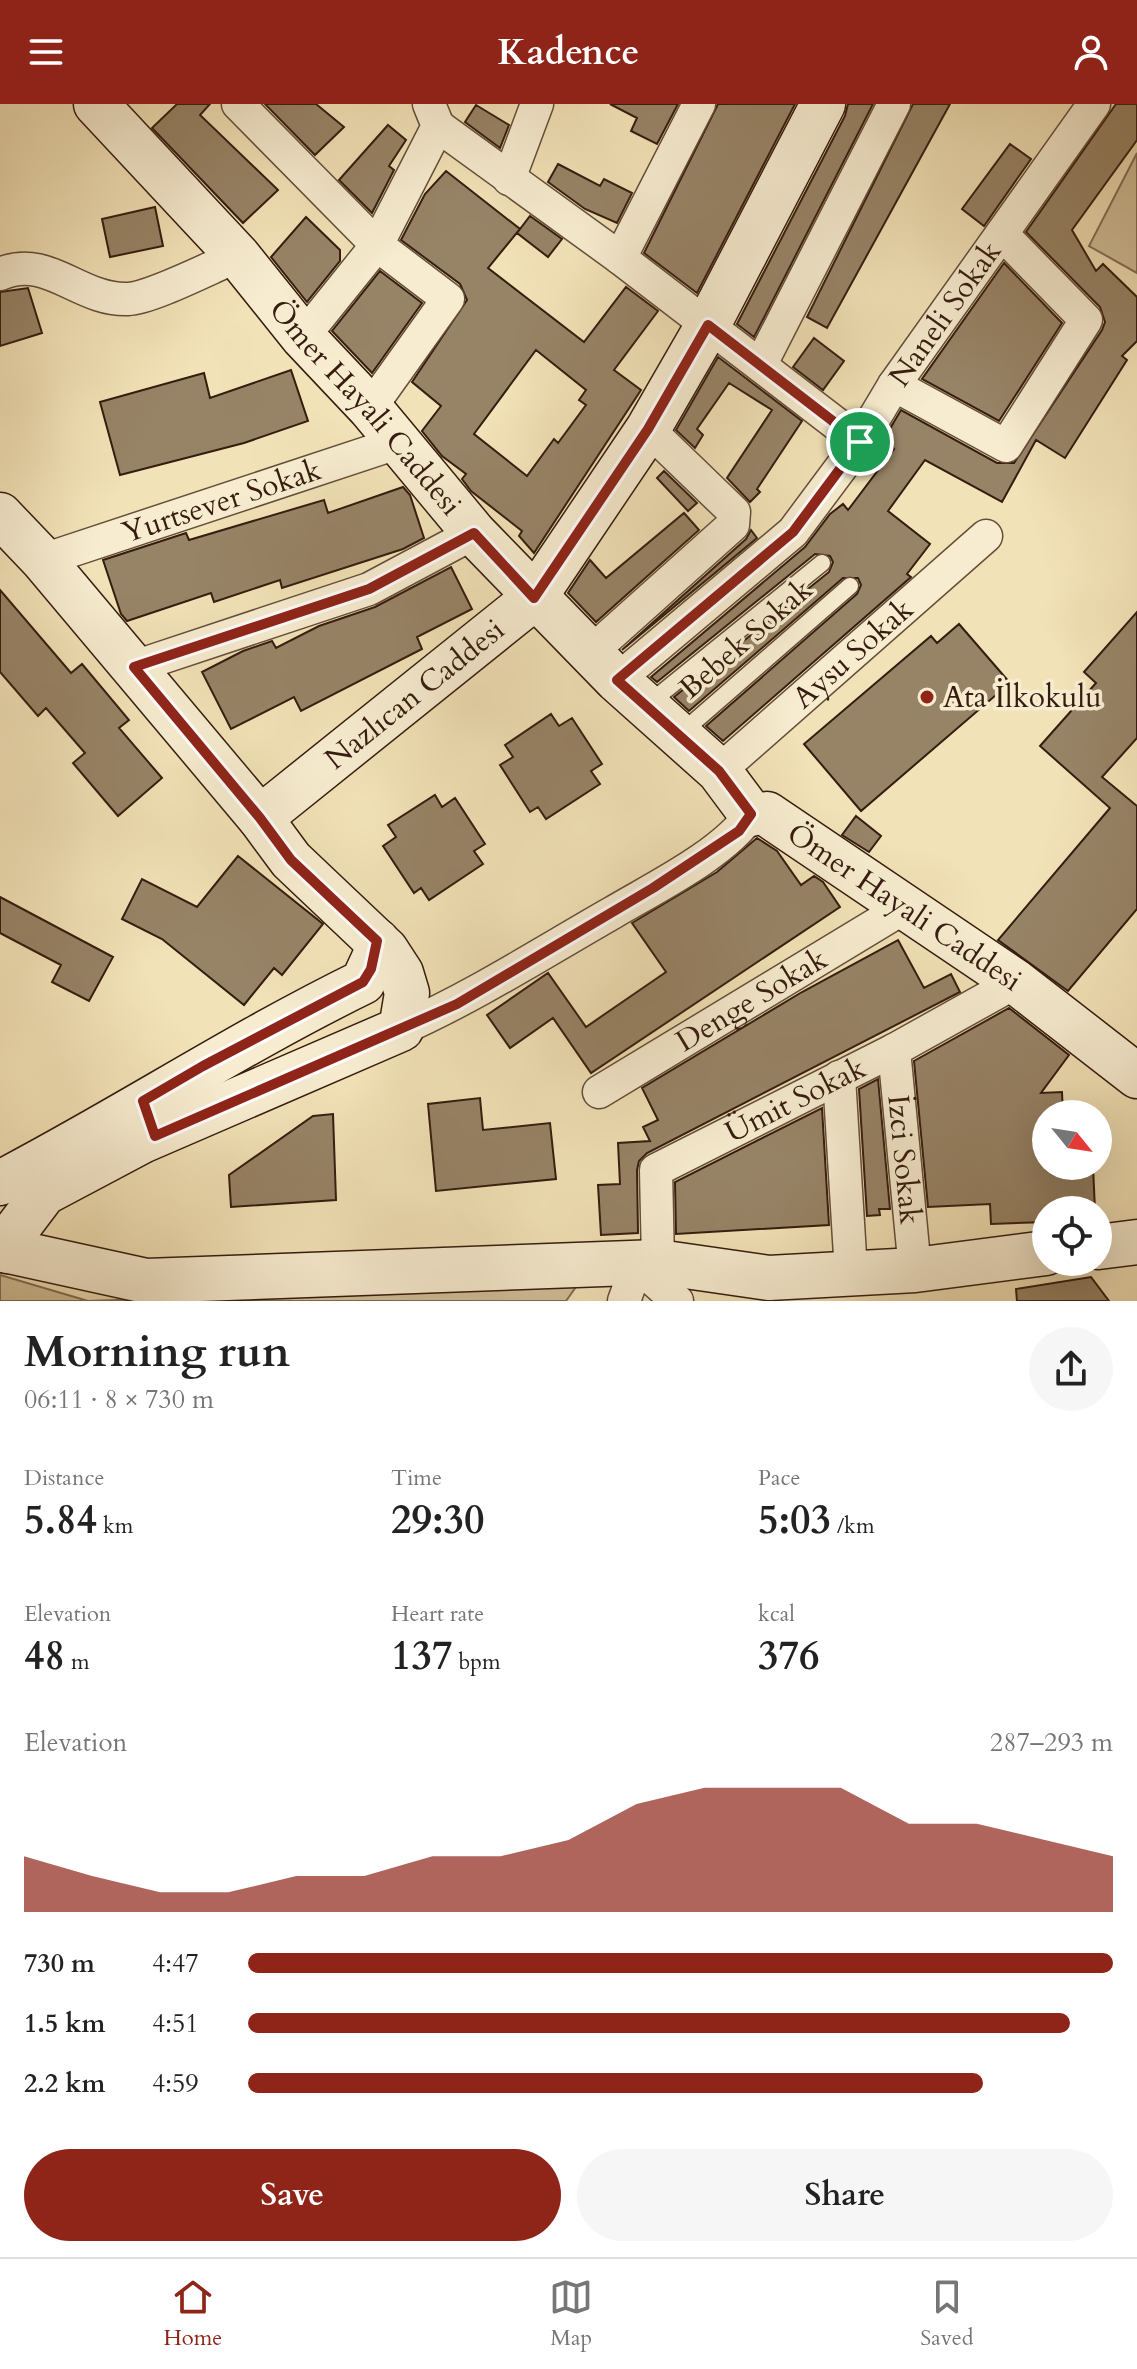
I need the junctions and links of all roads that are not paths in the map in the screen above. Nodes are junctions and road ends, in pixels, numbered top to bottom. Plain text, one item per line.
1 (96, 104) edge
2 (238, 104) edge
3 (537, 104) edge
4 (699, 104) edge
5 (823, 104) edge
6 (894, 104) edge
7 (1094, 104) edge
8 (434, 115) edge
9 (509, 179) junction
10 (1002, 234) junction
11 (377, 245) junction
12 (238, 256) junction
13 (620, 258) junction
14 (0, 274) edge
15 (708, 325) junction
16 (303, 337) junction
17 (761, 364) junction
18 (894, 385) junction
19 (370, 408) junction
20 (648, 429) junction
21 (400, 442) junction
22 (860, 442) junction
23 (0, 515) edge
24 (474, 533) junction
25 (986, 536) dead end
26 (43, 560) junction
27 (822, 563) dead end
28 (850, 586) dead end
29 (534, 598) junction
30 (134, 667) junction
31 (617, 680) junction
32 (678, 735) junction
33 (719, 771) junction
34 (759, 814) junction
35 (260, 818) junction
36 (905, 907) junction
37 (377, 941) junction
38 (1016, 982) junction
39 (401, 1029) junction
40 (894, 1050) junction
41 (1137, 1076) edge
42 (839, 1077) junction
43 (599, 1092) dead end
44 (149, 1119) junction
45 (0, 1183) edge
46 (1137, 1242) edge
47 (1112, 1245) edge
48 (4, 1250) edge
49 (1032, 1255) edge
50 (915, 1270) junction
51 (851, 1272) junction
52 (640, 1276) edge
53 (677, 1301) edge

1 - 12 street, Ömer Hayali Caddesi
2 - 11 street
3 - 9 street
4 - 13 street
5 - 15 street, Nazlıcan Caddesi
6 - 17 street
7 - 10 street, Naneli Sokak
8 - 9 street
8 - 11 street
9 - 13 street
10 - 18 street, Naneli Sokak
10 - 18 street
11 - 16 street
11 - 19 street
12 - 14 street
12 - 16 street, Ömer Hayali Caddesi
13 - 15 street
15 - 17 street
15 - 20 street, Nazlıcan Caddesi
16 - 19 street, Ömer Hayali Caddesi
17 - 22 street
18 - 22 street, Naneli Sokak
19 - 21 street, Ömer Hayali Caddesi
20 - 29 street, Nazlıcan Caddesi
20 - 31 street
21 - 24 street, Ömer Hayali Caddesi
21 - 26 street, Yurtsever Sokak
22 - 31 street, Naneli Sokak
23 - 26 street
24 - 29 street, Ömer Hayali Caddesi
24 - 30 street
25 - 33 street, Aysu Sokak
26 - 30 street
27 - 31 lane
28 - 32 lane, Bebek Sokak
29 - 31 street, Ömer Hayali Caddesi
29 - 35 street, Nazlıcan Caddesi
30 - 35 street
31 - 32 street, Ömer Hayali Caddesi
32 - 33 street, Ömer Hayali Caddesi
33 - 34 street, Ömer Hayali Caddesi
34 - 36 street, Ömer Hayali Caddesi
34 - 39 street
35 - 37 street
36 - 38 street, Ömer Hayali Caddesi
36 - 43 street, Denge Sokak
37 - 39 street
37 - 44 street
38 - 40 street, Ümit Sokak
38 - 41 street, Ömer Hayali Caddesi
39 - 44 street
40 - 42 street, Ümit Sokak
40 - 50 street, İzci Sokak
42 - 51 street
42 - 52 street, Ümit Sokak
44 - 45 street
44 - 48 street
46 - 47 street
48 - 52 street
49 - 50 street
50 - 51 street
51 - 52 street
52 - 53 street

